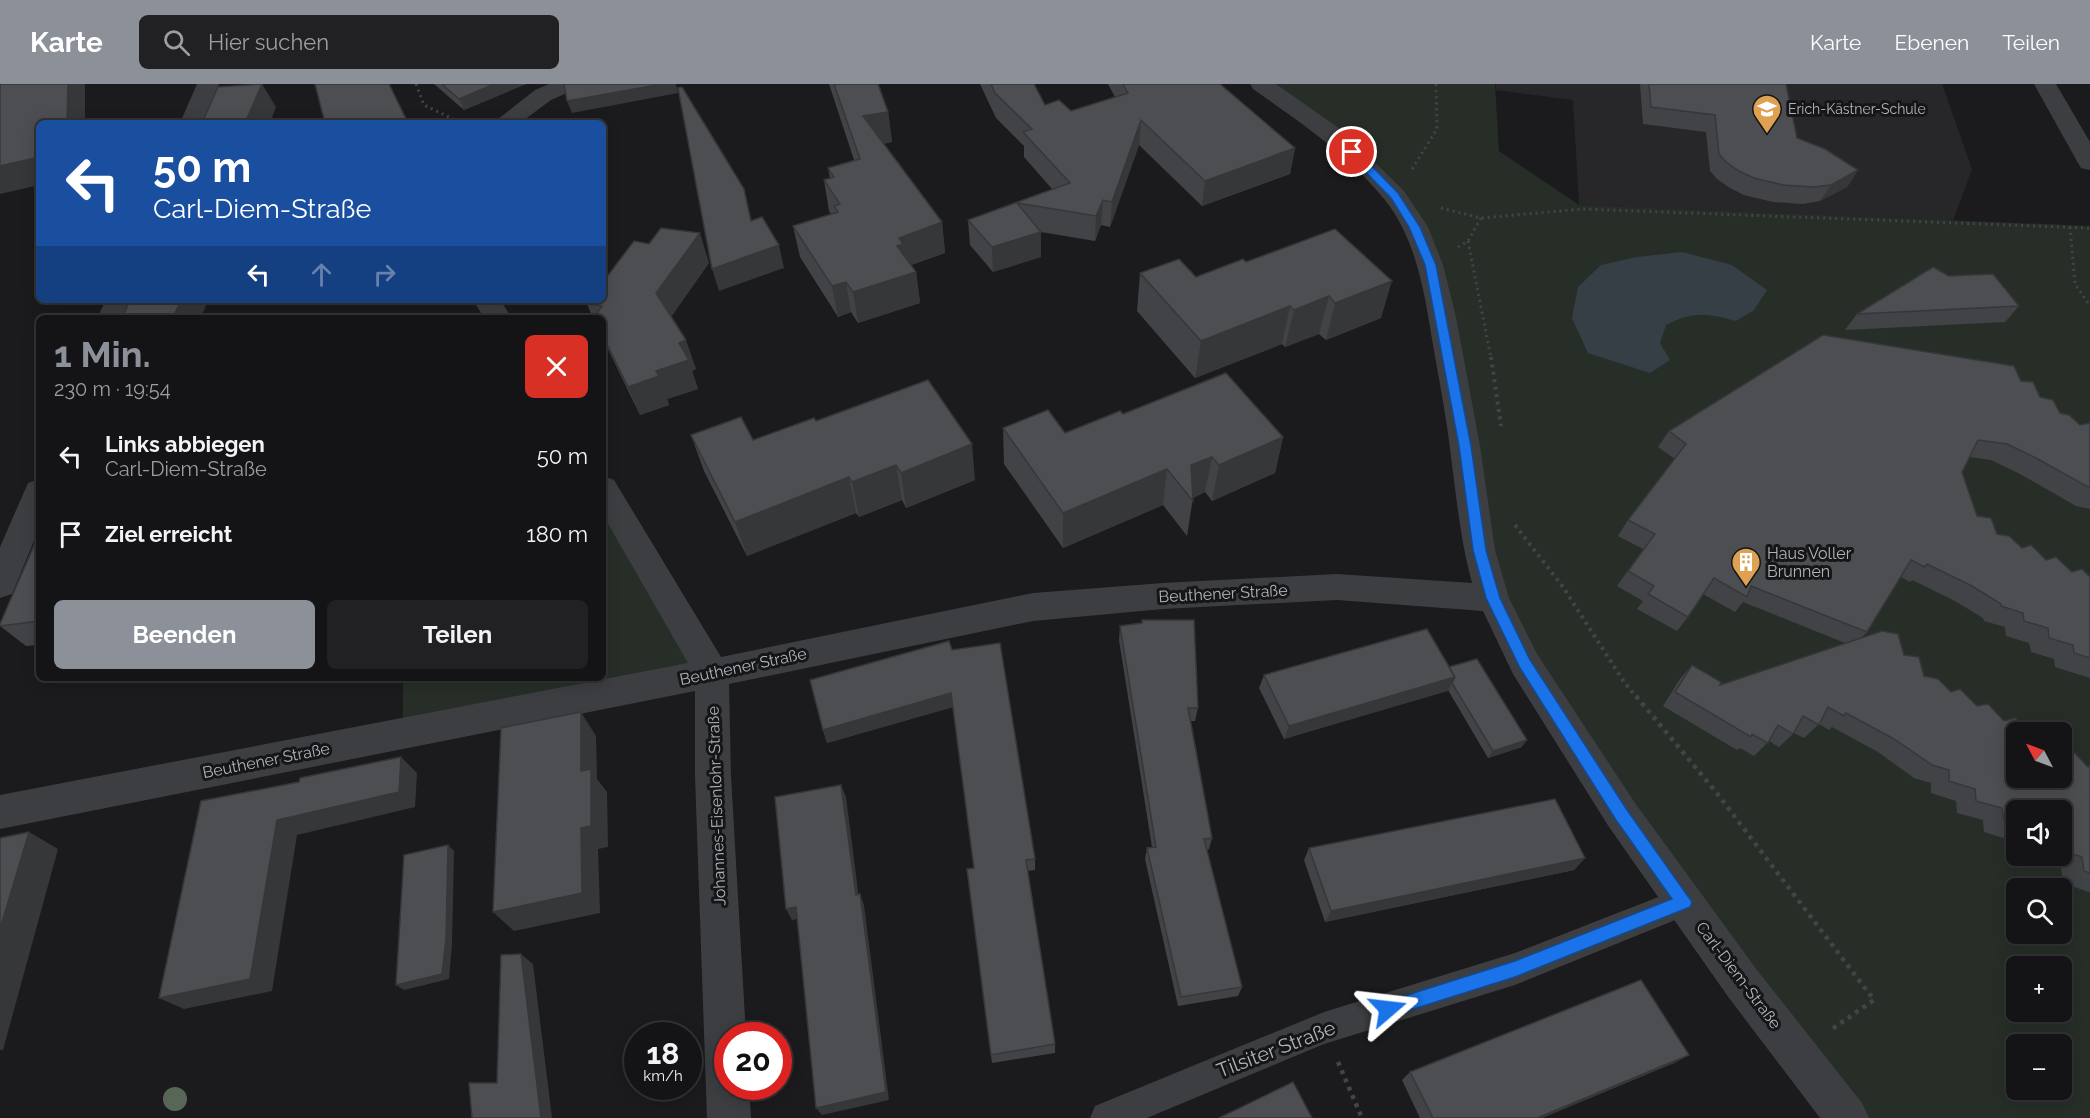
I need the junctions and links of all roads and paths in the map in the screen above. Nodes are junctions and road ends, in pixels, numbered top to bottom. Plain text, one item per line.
1 (208, 84) edge
2 (416, 84) edge
3 (568, 84) edge
4 (1261, 84) edge
5 (1436, 84) edge
6 (2045, 84) edge
7 (193, 120) edge
8 (455, 120) edge
9 (509, 120) edge
10 (2090, 163) edge
11 (1395, 196) junction
12 (2070, 227) junction
13 (2090, 228) edge
14 (1468, 241) dead end
15 (2090, 306) edge
16 (1502, 429) dead end
17 (606, 493) edge
18 (36, 498) edge
19 (1512, 522) dead end
20 (0, 585) edge
21 (1493, 598) junction
22 (712, 673) junction
23 (0, 812) edge
24 (1684, 902) junction
25 (1324, 1028) junction
26 (1796, 1053) junction
27 (729, 1118) edge
28 (1107, 1118) edge
29 (1362, 1118) edge
30 (1847, 1118) edge

1 - 7 street
2 - 8 path
3 - 9 street
4 - 11 street, Carl-Diem-Straße
5 - 11 path
6 - 10 street
11 - 12 path
11 - 21 street, Carl-Diem-Straße
12 - 13 path
12 - 15 path
14 - 16 path
17 - 22 street, Johannes-Eisenlohr-Straße
18 - 20 street
19 - 26 path
21 - 22 street, Beuthener Straße
21 - 24 street, Carl-Diem-Straße
22 - 23 street, Beuthener Straße
22 - 27 street, Johannes-Eisenlohr-Straße
24 - 25 lane, Tilsiter Straße
24 - 26 street, Carl-Diem-Straße
25 - 28 lane, Tilsiter Straße
25 - 29 path
26 - 30 street, Carl-Diem-Straße

